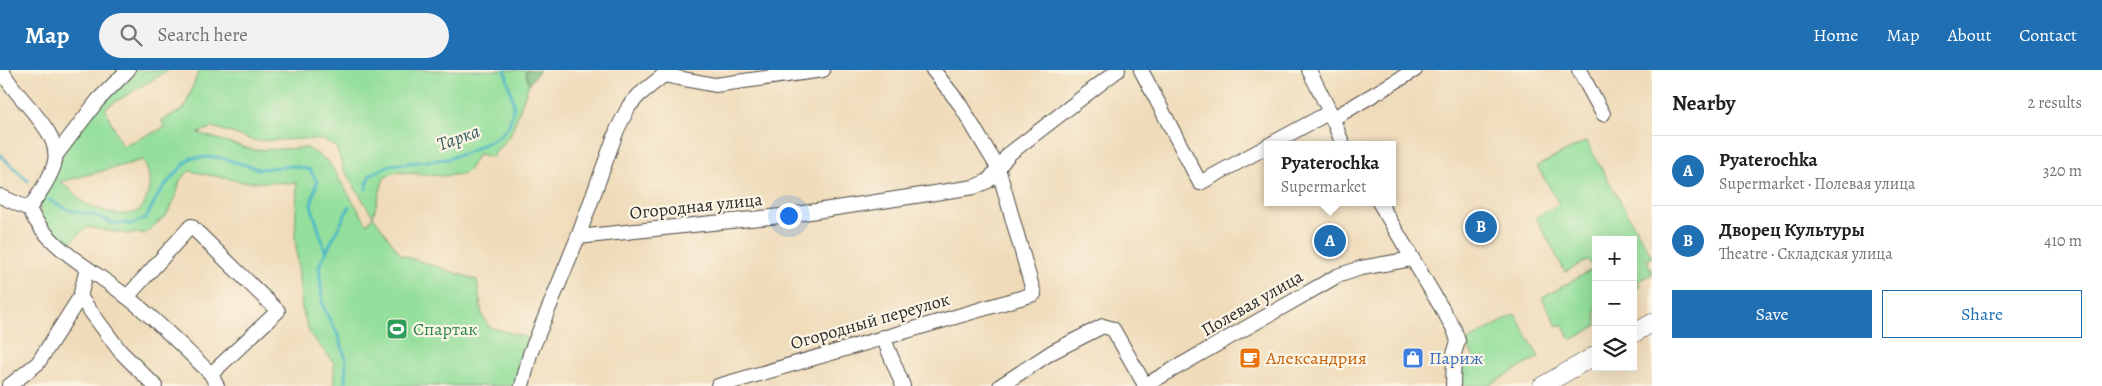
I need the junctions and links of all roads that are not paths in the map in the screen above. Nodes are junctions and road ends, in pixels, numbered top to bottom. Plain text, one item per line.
1 (2, 70) edge
2 (128, 70) edge
3 (823, 70) edge
4 (933, 70) edge
5 (1118, 70) edge
6 (1141, 70) edge
7 (1309, 70) edge
8 (1414, 70) edge
9 (1579, 70) edge
10 (667, 73) edge
11 (1603, 114) dead end
12 (1331, 116) junction
13 (1277, 141) edge
14 (1341, 141) edge
15 (1264, 147) edge
16 (56, 155) junction
17 (998, 168) junction
18 (0, 196) edge
19 (1380, 206) edge
20 (29, 209) junction
21 (578, 237) junction
22 (1412, 259) junction
23 (87, 268) junction
24 (80, 297) junction
25 (127, 297) junction
26 (1652, 323) edge
27 (1637, 332) edge
28 (883, 337) junction
29 (1592, 357) edge
30 (214, 380) edge
31 (9, 386) edge
32 (155, 386) edge
33 (522, 386) edge
34 (718, 386) edge
35 (903, 386) edge
36 (1000, 386) edge
37 (1145, 386) edge
38 (1454, 386) edge
39 (1542, 386) edge

1 - 16 street
2 - 16 street
3 - 10 street
4 - 17 street
5 - 17 street, Огородная улица
6 - 15 street
7 - 12 street
8 - 12 street
9 - 11 street
10 - 21 street
12 - 13 street
12 - 14 street
16 - 20 street
17 - 21 street, Огородная улица
17 - 28 street, Огородный переулок
18 - 20 street
19 - 22 street
20 - 23 street
21 - 33 street
22 - 37 street, Полевая улица
22 - 38 street
23 - 24 street
23 - 25 street
24 - 31 street
24 - 32 street
25 - 30 street
25 - 30 street
26 - 27 main road
28 - 34 street, Огородный переулок
28 - 35 street
29 - 39 main road
36 - 37 street

